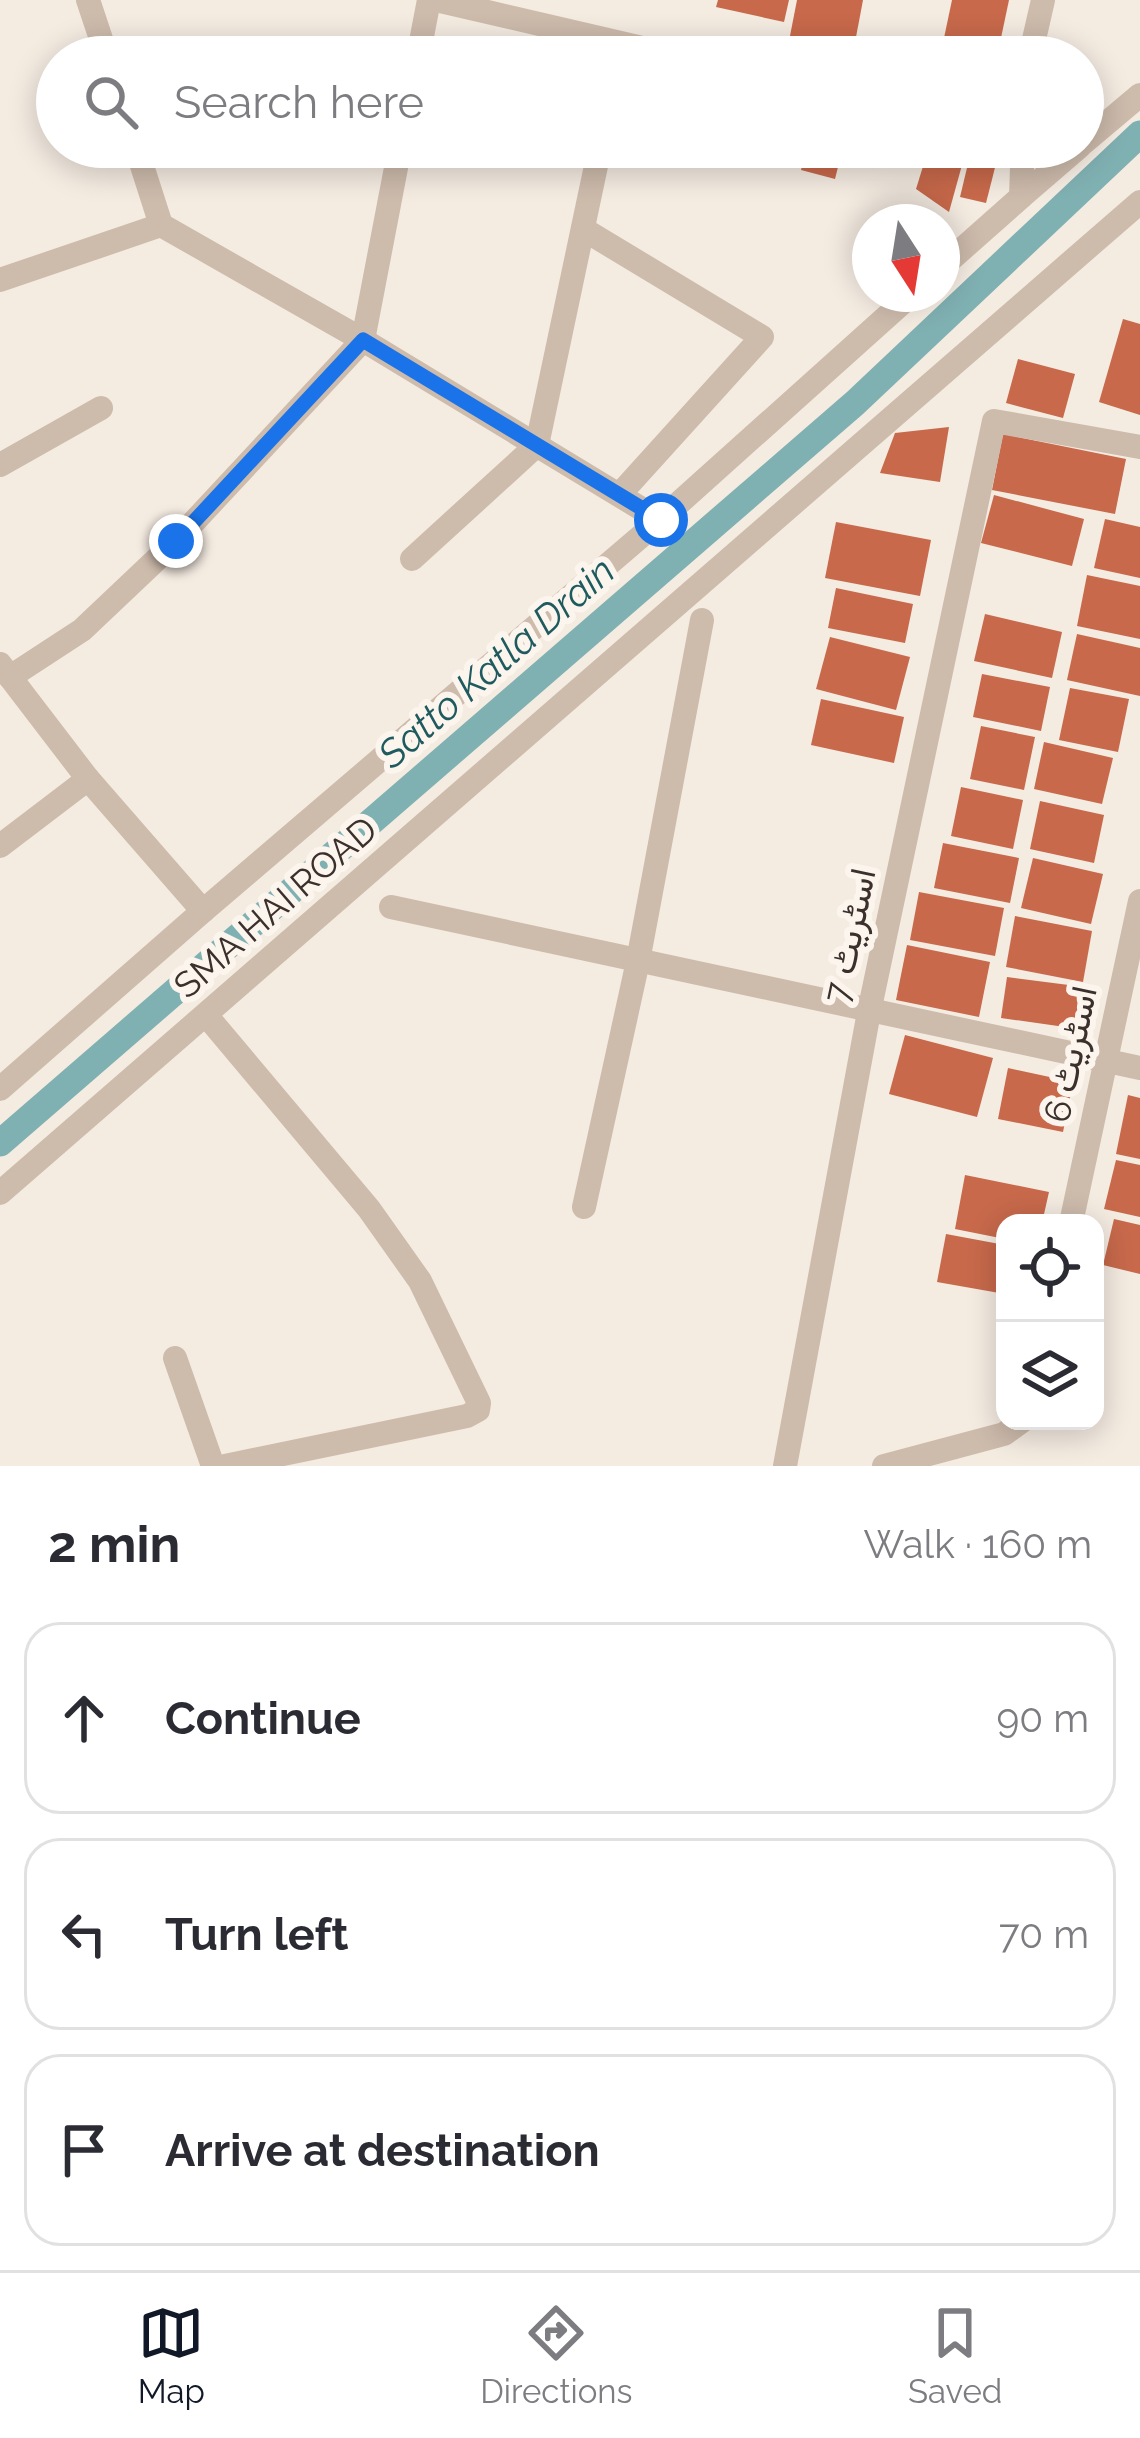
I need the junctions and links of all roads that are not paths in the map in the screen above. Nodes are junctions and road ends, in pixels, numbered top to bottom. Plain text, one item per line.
1 (88, 0) edge
2 (433, 0) edge
3 (1043, 0) edge
4 (99, 36) edge
5 (424, 36) edge
6 (568, 36) edge
7 (1035, 36) edge
8 (1140, 95) edge
9 (1104, 126) edge
10 (143, 168) edge
11 (396, 168) edge
12 (596, 168) edge
13 (1022, 168) edge
14 (1054, 168) edge
15 (1021, 196) junction
16 (1140, 202) edge
17 (161, 225) junction
18 (583, 229) junction
19 (960, 251) edge
20 (0, 280) edge
21 (892, 312) edge
22 (363, 340) junction
23 (101, 408) dead end
24 (537, 445) junction
25 (1140, 447) edge
26 (4, 454) edge
27 (620, 494) junction
28 (661, 520) junction
29 (412, 559) dead end
30 (702, 620) dead end
31 (5, 671) edge
32 (88, 779) junction
33 (0, 846) edge
34 (1140, 901) edge
35 (391, 908) dead end
36 (203, 911) junction
37 (638, 961) junction
38 (869, 1012) junction
39 (206, 1015) junction
40 (1106, 1060) junction
41 (1140, 1068) edge
42 (0, 1089) edge
43 (0, 1193) edge
44 (584, 1207) dead end
45 (1073, 1214) edge
46 (175, 1358) dead end
47 (1010, 1430) edge
48 (916, 1463) edge
49 (213, 1466) edge
50 (225, 1466) edge
51 (785, 1466) edge
52 (884, 1466) edge

1 - 4 street
2 - 5 street
2 - 6 street
3 - 7 street
8 - 9 street
10 - 17 street
11 - 22 street
12 - 18 street
13 - 15 street
14 - 15 street
15 - 19 street
16 - 39 street, SMA HAI ROAD
17 - 20 street
17 - 22 street
18 - 24 street
18 - 27 street
21 - 28 street
22 - 24 street
22 - 31 street
23 - 26 street
24 - 27 street
24 - 29 street
25 - 38 street, اسٹریٹ 7
27 - 28 street
28 - 36 street
30 - 37 street
31 - 32 street
32 - 33 street
32 - 36 street
34 - 40 street, اسٹریٹ 6
35 - 37 street
36 - 42 street
37 - 38 street
37 - 44 street
38 - 40 street
38 - 51 street, اسٹریٹ 7
39 - 43 street, SMA HAI ROAD
39 - 50 street
40 - 41 street
40 - 45 street, اسٹریٹ 6
46 - 49 street
47 - 48 street
48 - 52 street

